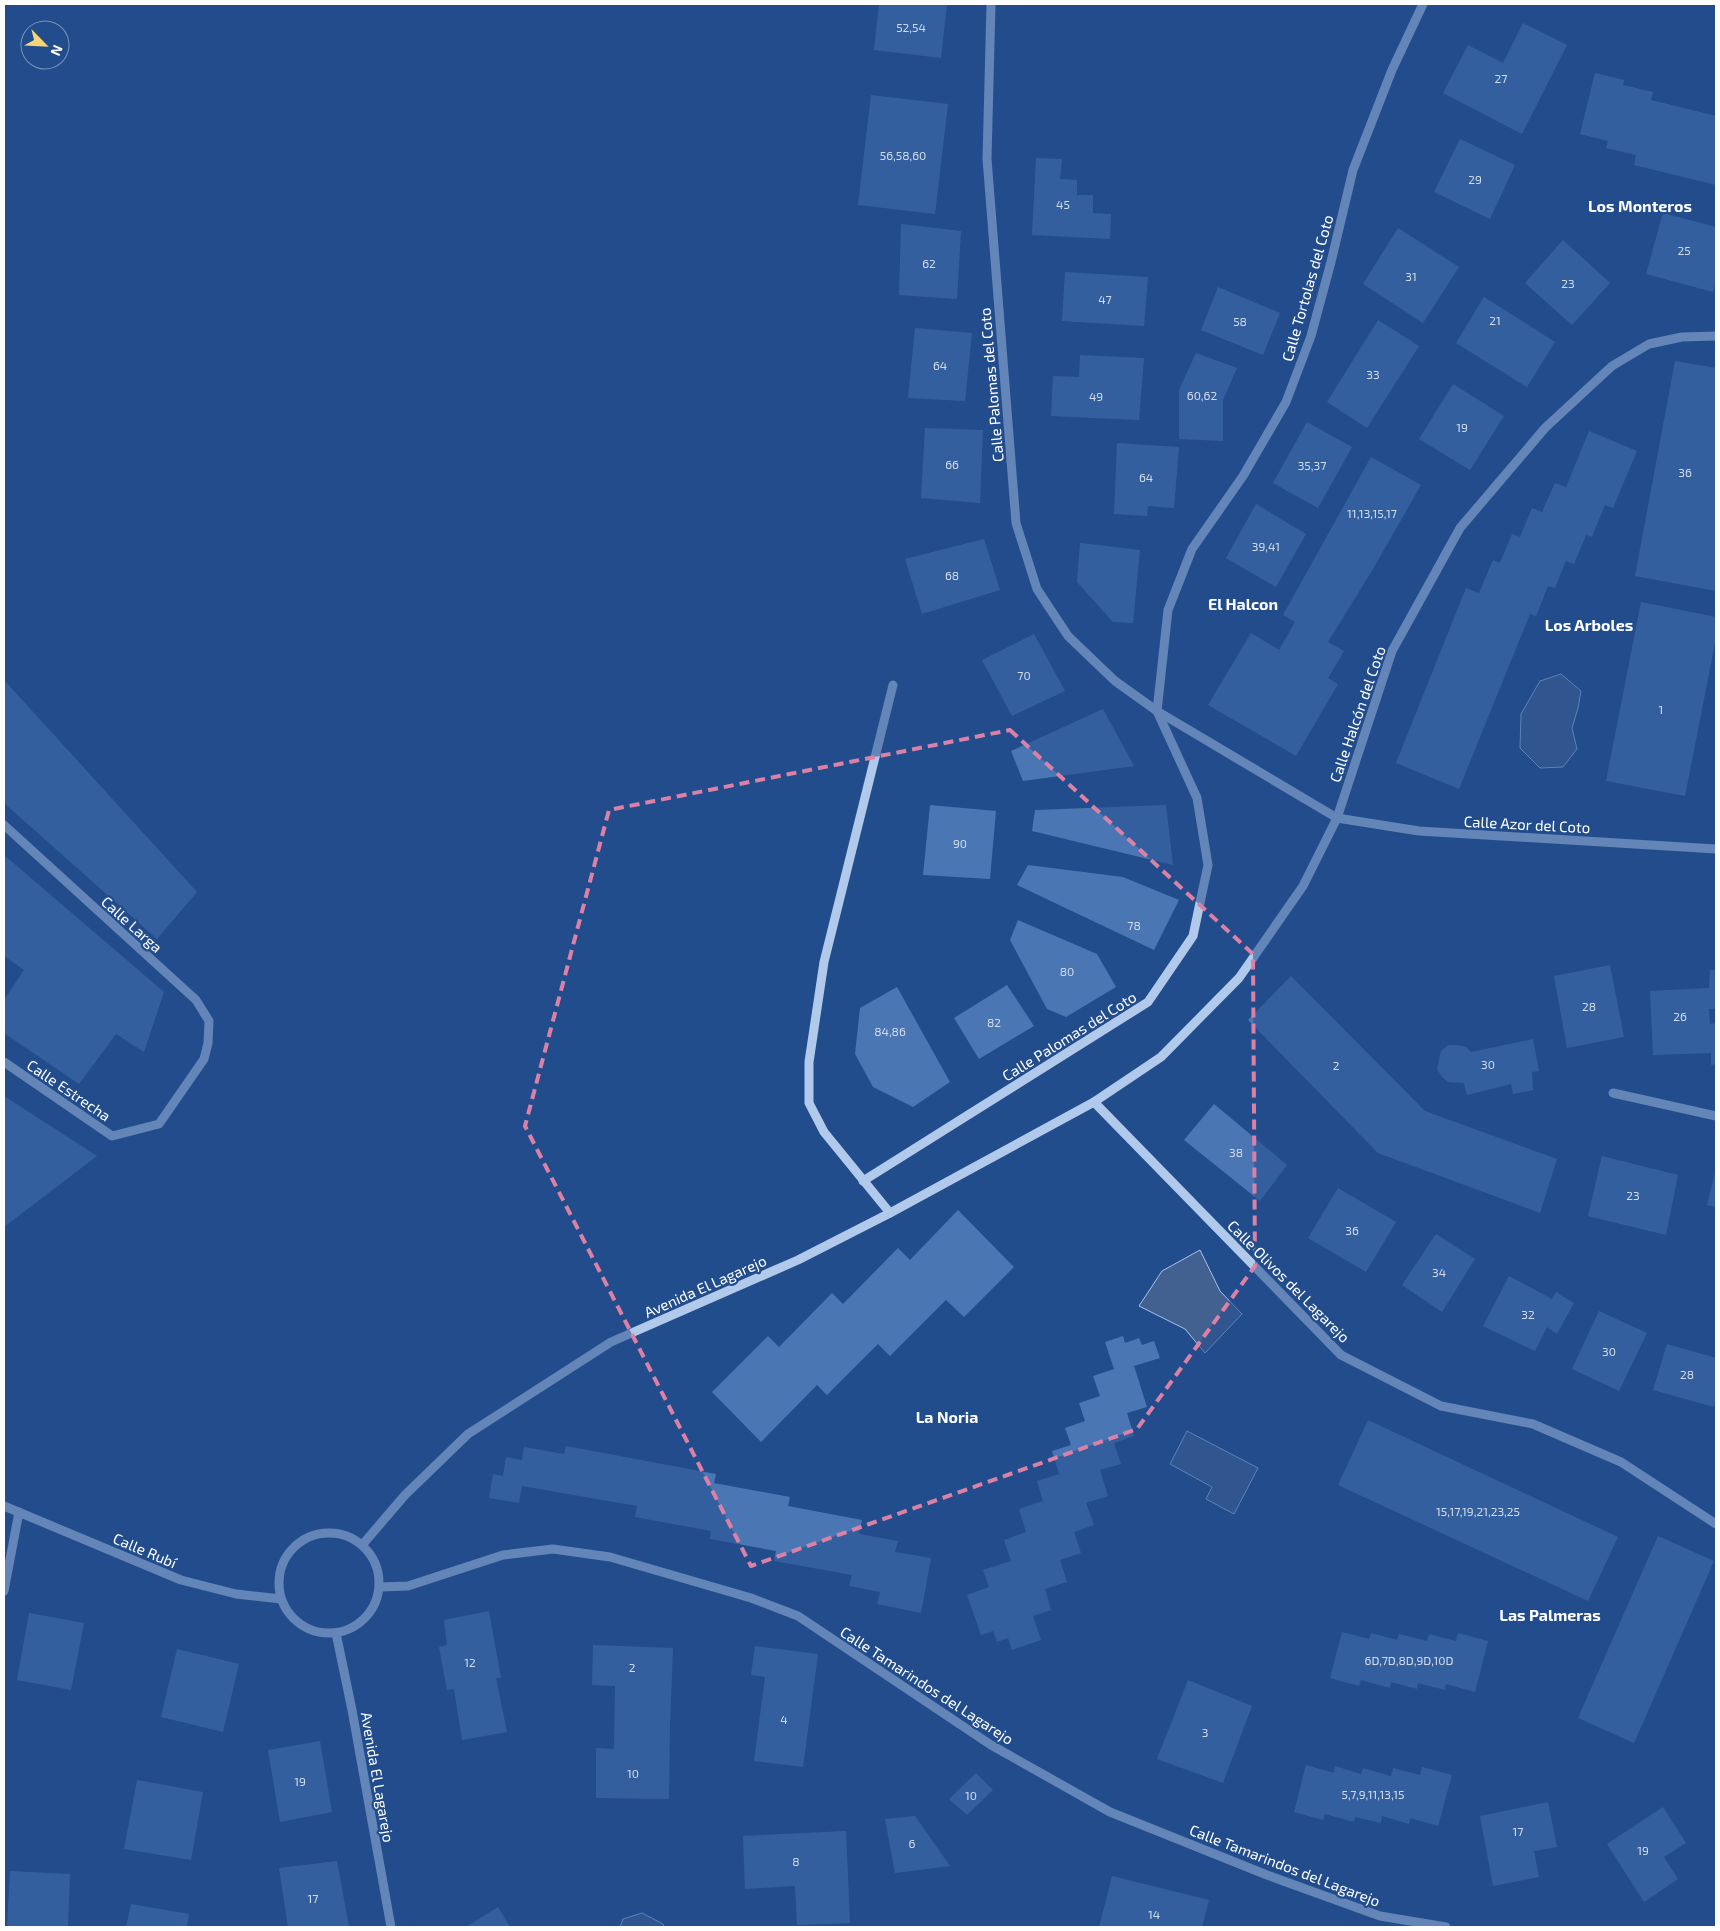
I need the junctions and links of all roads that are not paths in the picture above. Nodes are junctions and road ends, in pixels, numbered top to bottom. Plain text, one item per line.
1 (991, 4) edge
2 (1423, 4) edge
3 (1716, 336) edge
4 (893, 685) dead end
5 (1157, 711) junction
6 (1337, 818) junction
7 (4, 825) edge
8 (1716, 849) edge
9 (204, 1059) joint
10 (4, 1062) edge
11 (1613, 1093) dead end
12 (1094, 1102) junction
13 (1716, 1116) edge
14 (863, 1181) junction
15 (890, 1213) junction
16 (4, 1506) edge
17 (19, 1512) junction
18 (1716, 1524) edge
19 (363, 1544) junction
20 (380, 1588) junction
21 (4, 1591) edge
22 (281, 1599) junction
23 (336, 1633) junction
24 (391, 1927) edge
25 (1446, 1927) edge

1 - 5 street, Calle Palomas del Coto
2 - 5 street, Calle Tortolas del Coto
3 - 6 street, Calle Halcón del Coto
4 - 14 street
5 - 6 street, Calle Palomas del Coto
5 - 14 street, Calle Palomas del Coto
6 - 8 street, Calle Azor del Coto
6 - 12 street, Calle Halcón del Coto
7 - 9 street, Calle Larga
9 - 10 street, Calle Estrecha
11 - 13 street
12 - 15 street, Avenida El Lagarejo
12 - 18 street, Calle Olivos del Lagarejo
14 - 15 street
15 - 19 street, Avenida El Lagarejo
16 - 17 street, Calle Rubí
17 - 21 street
17 - 22 street, Calle Rubí
19 - 20 street
19 - 22 street
20 - 23 street
20 - 25 street, Calle Tamarindos del Lagarejo
22 - 23 street
23 - 24 street, Avenida El Lagarejo

